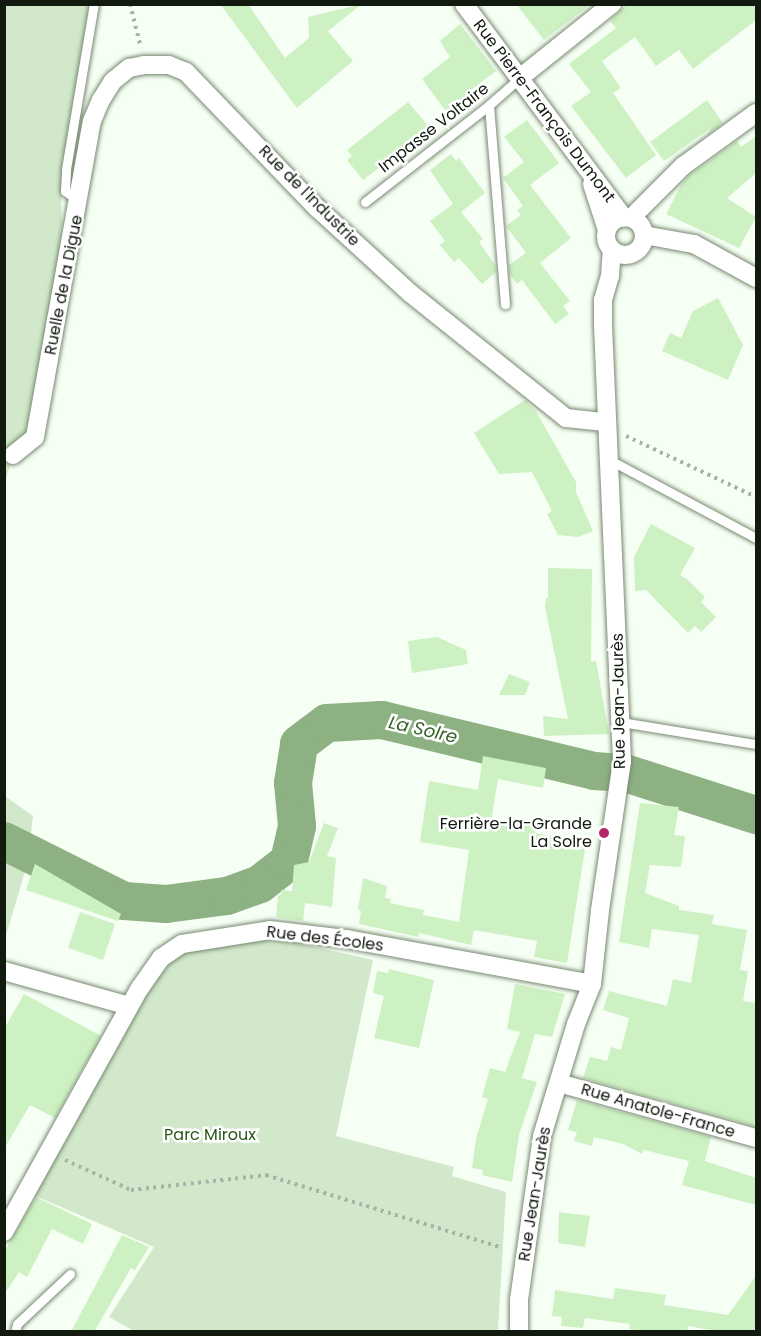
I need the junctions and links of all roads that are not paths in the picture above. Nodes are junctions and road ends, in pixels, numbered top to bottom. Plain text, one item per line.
1 (94, 4) edge
2 (464, 4) edge
3 (612, 4) edge
4 (521, 77) junction
5 (489, 105) junction
6 (756, 113) edge
7 (589, 173) junction
8 (80, 201) junction
9 (365, 202) dead end
10 (631, 236) junction
11 (756, 278) edge
12 (505, 304) dead end
13 (605, 422) junction
14 (13, 455) dead end
15 (608, 459) junction
16 (756, 538) edge
17 (621, 722) junction
18 (756, 744) edge
19 (4, 971) edge
20 (592, 984) junction
21 (129, 1006) junction
22 (559, 1083) junction
23 (756, 1138) edge
24 (4, 1232) edge
25 (70, 1274) dead end
26 (15, 1332) edge
27 (519, 1332) edge

1 - 8 lane, Ruelle de la Digue
2 - 4 street, Rue Pierre-François Dumont
3 - 4 street
4 - 5 lane, Impasse Voltaire
4 - 7 street, Rue Pierre-François Dumont
5 - 9 lane, Impasse Voltaire
5 - 12 lane
6 - 10 street
7 - 10 street, Rue Pierre-François Dumont
7 - 10 street
8 - 13 street, Rue de l'Industrie
8 - 14 street, Ruelle de la Digue
10 - 11 street
10 - 13 street, Rue Jean-Jaurès
13 - 15 street, Rue Jean-Jaurès
15 - 16 lane
15 - 17 street, Rue Jean-Jaurès
17 - 18 lane
17 - 20 street, Rue Jean-Jaurès
19 - 21 street
20 - 21 street, Rue des Écoles
20 - 22 street, Rue Jean-Jaurès
21 - 24 street, Rue des Écoles
22 - 23 street, Rue Anatole-France
22 - 27 street, Rue Jean-Jaurès
25 - 26 lane

